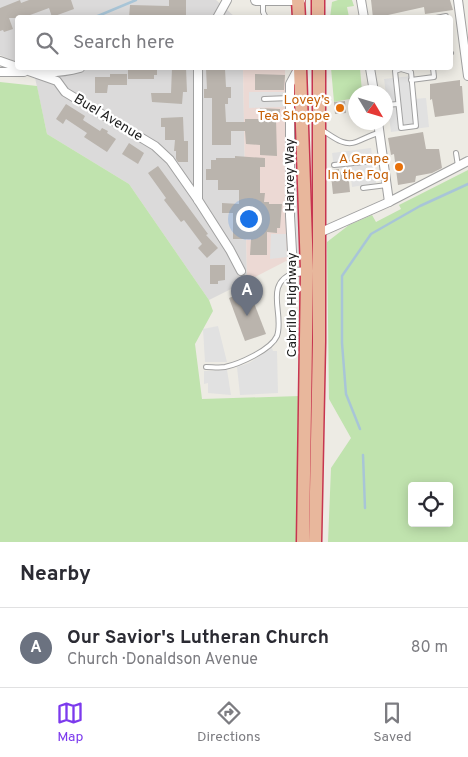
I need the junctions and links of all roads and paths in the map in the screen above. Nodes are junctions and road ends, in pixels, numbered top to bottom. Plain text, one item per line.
1 (227, 0) edge
2 (256, 0) edge
3 (263, 0) edge
4 (299, 0) edge
5 (318, 0) edge
6 (361, 0) edge
7 (458, 0) edge
8 (219, 15) edge
9 (264, 15) edge
10 (299, 15) edge
11 (318, 15) edge
12 (364, 15) edge
13 (0, 61) edge
14 (15, 66) edge
15 (25, 70) edge
16 (74, 70) edge
17 (198, 70) edge
18 (299, 70) edge
19 (300, 70) edge
20 (319, 70) edge
21 (370, 70) edge
22 (397, 70) edge
23 (406, 70) edge
24 (432, 70) edge
25 (0, 72) edge
26 (30, 72) junction
27 (468, 76) edge
28 (411, 80) junction
29 (373, 85) edge
30 (290, 98) junction
31 (264, 99) dead end
32 (398, 104) junction
33 (393, 105) edge
34 (320, 129) junction
35 (379, 130) edge
36 (379, 133) junction
37 (456, 153) dead end
38 (383, 160) junction
39 (468, 161) edge
40 (334, 165) dead end
41 (458, 166) junction
42 (387, 186) junction
43 (362, 188) dead end
44 (198, 200) junction
45 (389, 202) junction
46 (319, 233) junction
47 (302, 271) junction
48 (241, 272) dead end
49 (206, 367) dead end
50 (303, 542) edge
51 (315, 542) edge

1 - 8 street
2 - 3 street
3 - 4 street
3 - 9 lane
4 - 10 highway
5 - 11 highway
6 - 12 street
7 - 27 street
13 - 14 street, Buel Avenue
15 - 26 street, Buel Avenue
16 - 26 street
17 - 44 street
18 - 30 street, Harvey Way
19 - 47 highway, Cabrillo Highway
20 - 34 highway, Cabrillo Highway
21 - 29 street
22 - 32 lane
23 - 28 lane
24 - 28 lane
25 - 26 street
26 - 44 street, Buel Avenue
28 - 32 lane
30 - 31 lane
30 - 47 street, Harvey Way
32 - 33 lane
34 - 36 lane
34 - 46 highway, Cabrillo Highway
35 - 36 street
36 - 38 street
37 - 41 lane
38 - 40 lane
38 - 42 street
39 - 41 street
41 - 45 street
42 - 43 lane
42 - 45 street
44 - 48 street, Buel Avenue
45 - 46 street
46 - 51 highway, Cabrillo Highway
47 - 49 lane
47 - 50 highway, Cabrillo Highway

